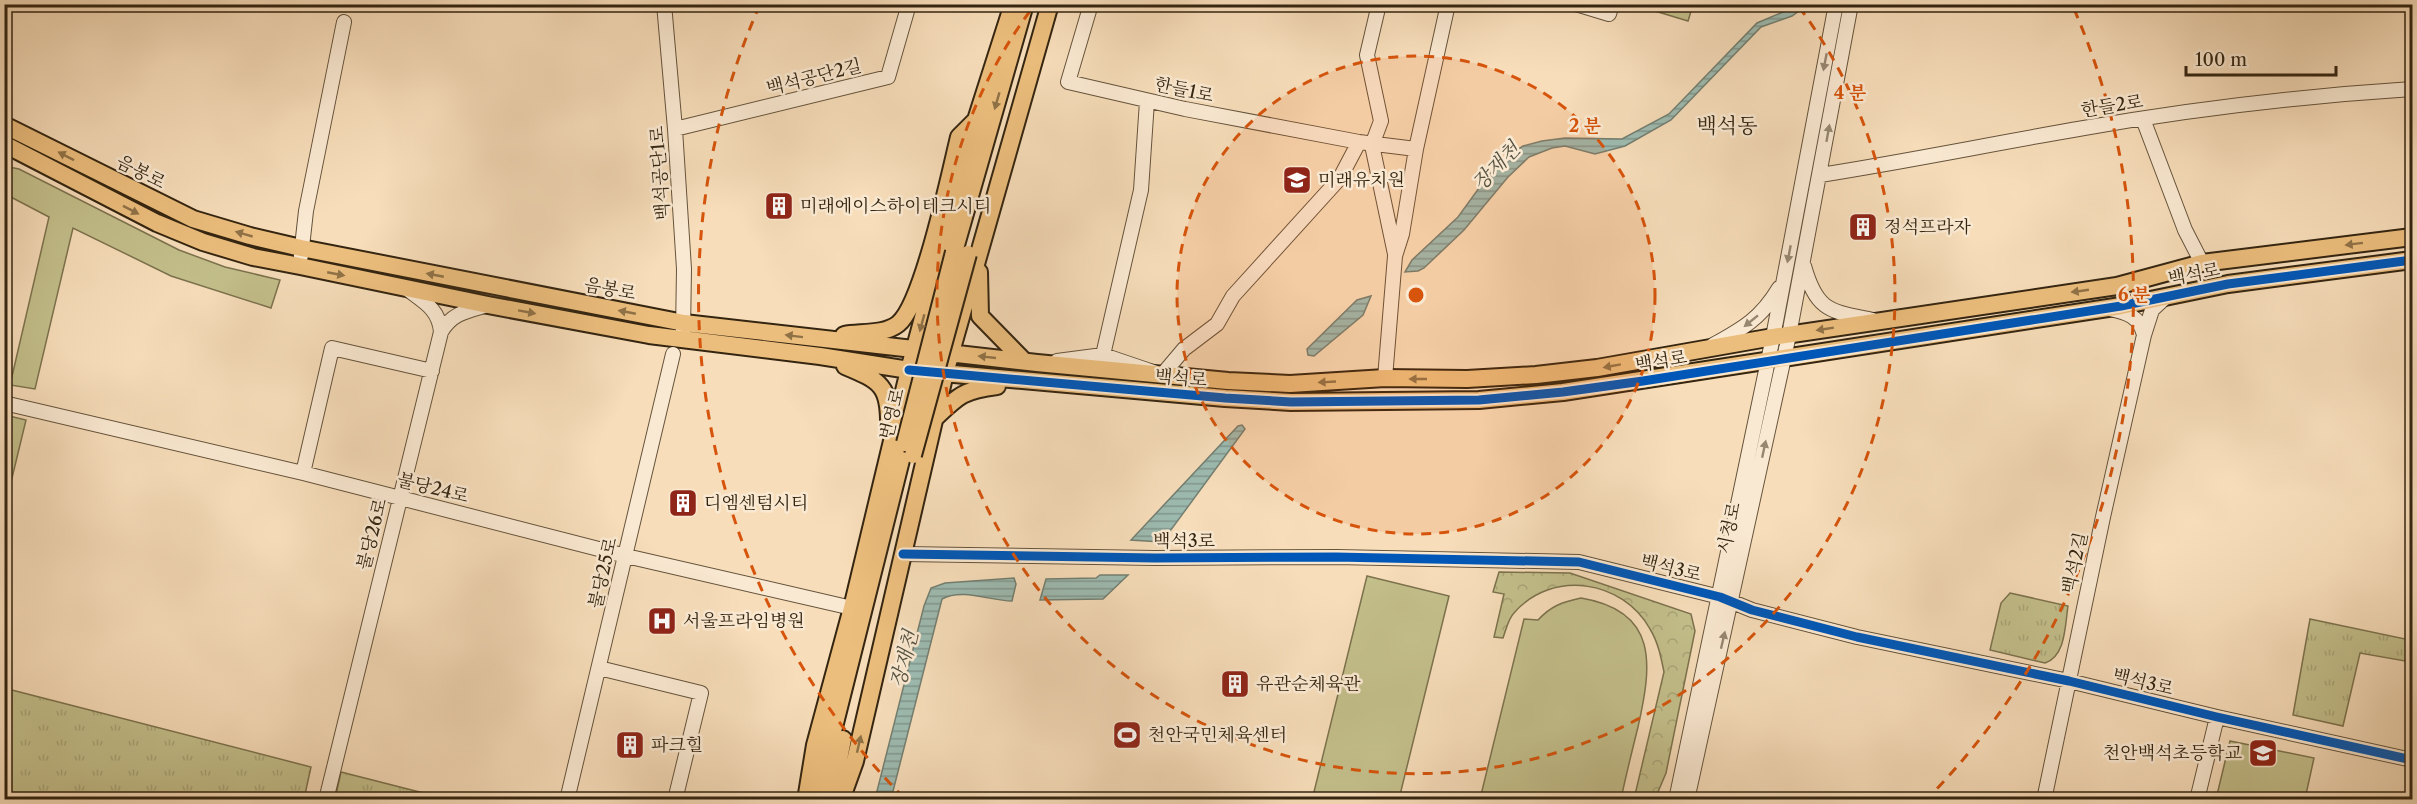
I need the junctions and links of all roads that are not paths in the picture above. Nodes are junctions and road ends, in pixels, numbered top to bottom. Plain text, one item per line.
1 (664, 4) edge
2 (909, 4) edge
3 (1013, 4) edge
4 (1025, 4) edge
5 (1038, 4) edge
6 (1050, 4) edge
7 (1091, 4) edge
8 (1379, 4) edge
9 (1439, 4) edge
10 (1448, 4) edge
11 (1576, 4) edge
12 (1612, 4) edge
13 (1836, 4) edge
14 (1851, 4) edge
15 (344, 22) dead end
16 (2412, 89) edge
17 (1148, 101) junction
18 (2143, 119) junction
19 (976, 120) junction
20 (4, 125) edge
21 (675, 129) junction
22 (4, 144) edge
23 (1366, 144) junction
24 (1416, 149) junction
25 (1820, 175) junction
26 (2412, 237) edge
27 (301, 248) junction
28 (967, 252) junction
29 (1395, 256) junction
30 (2412, 260) edge
31 (1803, 263) junction
32 (2202, 264) junction
33 (300, 267) junction
34 (936, 269) junction
35 (972, 278) junction
36 (1784, 278) junction
37 (404, 288) junction
38 (2167, 296) junction
39 (488, 305) junction
40 (2104, 308) junction
41 (1878, 321) junction
42 (441, 332) junction
43 (2144, 335) junction
44 (1781, 336) junction
45 (679, 339) junction
46 (821, 347) junction
47 (915, 349) junction
48 (1705, 349) junction
49 (950, 353) junction
50 (1103, 355) junction
51 (1776, 360) junction
52 (1031, 362) junction
53 (909, 370) junction
54 (432, 371) junction
55 (945, 373) junction
56 (1162, 375) junction
57 (1385, 378) junction
58 (1035, 382) junction
59 (4, 403) edge
60 (899, 414) junction
61 (934, 418) junction
62 (908, 454) junction
63 (888, 464) junction
64 (303, 473) junction
65 (399, 499) junction
66 (903, 554) junction
67 (626, 556) junction
68 (1726, 600) junction
69 (852, 608) junction
70 (599, 668) junction
71 (2069, 681) junction
72 (2217, 717) junction
73 (2412, 760) edge
74 (326, 800) edge
75 (567, 800) edge
76 (675, 800) edge
77 (806, 800) edge
78 (813, 800) edge
79 (831, 800) edge
80 (841, 800) edge
81 (1676, 800) edge
82 (1687, 800) edge
83 (2044, 800) edge
84 (2197, 800) edge

1 - 21 street, 백석공단1로
2 - 21 street, 백석공단2길
3 - 19 main road
4 -> 28 main road, 번영로
5 - 28 main road, 번영로
6 - 28 main road
7 - 17 street, 한들1로
8 - 23 street
9 - 24 street
10 - 24 street
11 - 12 street
13 -> 36 street
25 -> 14 street
15 - 27 street
16 - 18 street, 한들2로
17 - 23 street, 한들1로
17 - 50 street
18 - 25 street, 한들2로
18 - 32 street
19 - 34 main road
19 - 46 main road
27 -> 20 main road, 음봉로
21 - 45 street, 백석공단1로
22 -> 33 main road, 음봉로
23 - 24 street, 한들1로
23 - 29 street
23 - 56 street
24 - 29 street
25 - 31 street
26 -> 32 main road, 백석로
27 - 33 street
45 -> 27 main road, 음봉로
28 - 35 main road
28 - 52 main road
28 - 62 main road, 번영로, bridge
29 - 57 street
30 - 38 main road, 백석로
31 - 41 street
31 - 44 street
32 -> 41 main road, 백석로
33 -> 37 main road, 음봉로
34 - 35 main road
34 -> 47 main road
35 - 49 main road
36 - 44 street
36 -> 48 street
37 - 39 main road, 음봉로
37 - 42 street
38 - 40 main road, 백석로
38 - 43 street, 백석2길
39 - 42 street
39 -> 45 main road, 음봉로
40 - 43 street
40 - 51 main road, 백석로
41 -> 44 main road, 백석로
42 - 54 street, 불당26로
43 - 71 street, 백석2길
44 - 48 main road, 백석로
44 - 51 street, 시청로
46 -> 45 main road, 음봉로
45 - 46 main road, 음봉로
45 - 67 street, 불당25로
46 - 47 main road, 음봉로
46 - 53 main road, 음봉로
46 - 63 main road
47 - 49 main road, 백석로
47 - 53 main road
48 -> 57 main road, 백석로
52 -> 49 main road, 백석로
49 - 55 main road
50 - 52 street
50 - 56 street
51 - 58 main road, 백석로
51 - 68 street, 시청로
52 - 56 main road, 백석로
53 - 55 main road, 백석로
53 - 60 main road
54 - 64 street
54 - 65 street, 불당26로
55 - 58 main road, 백석로
55 - 61 main road
57 -> 56 main road, 백석로
58 - 61 main road
59 - 64 street, 불당24로
60 - 61 main road
60 - 63 main road
61 - 66 main road
62 - 78 main road, 번영로
62 - 79 main road, 번영로
63 - 69 main road
64 - 65 street, 불당24로
65 - 67 street, 불당24로
65 - 74 street, 불당26로
66 - 68 street, 백석3로
80 -> 66 main road
67 - 69 street, 불당24로
67 - 70 street, 불당25로
68 - 71 street, 백석3로
68 - 81 street, 시청로
82 -> 68 street, 시청로
69 - 77 main road
70 - 75 street, 불당25로
70 - 76 street
71 - 72 street, 백석3로
71 - 83 street, 백석2길
72 - 73 street, 백석3로
72 - 84 street

